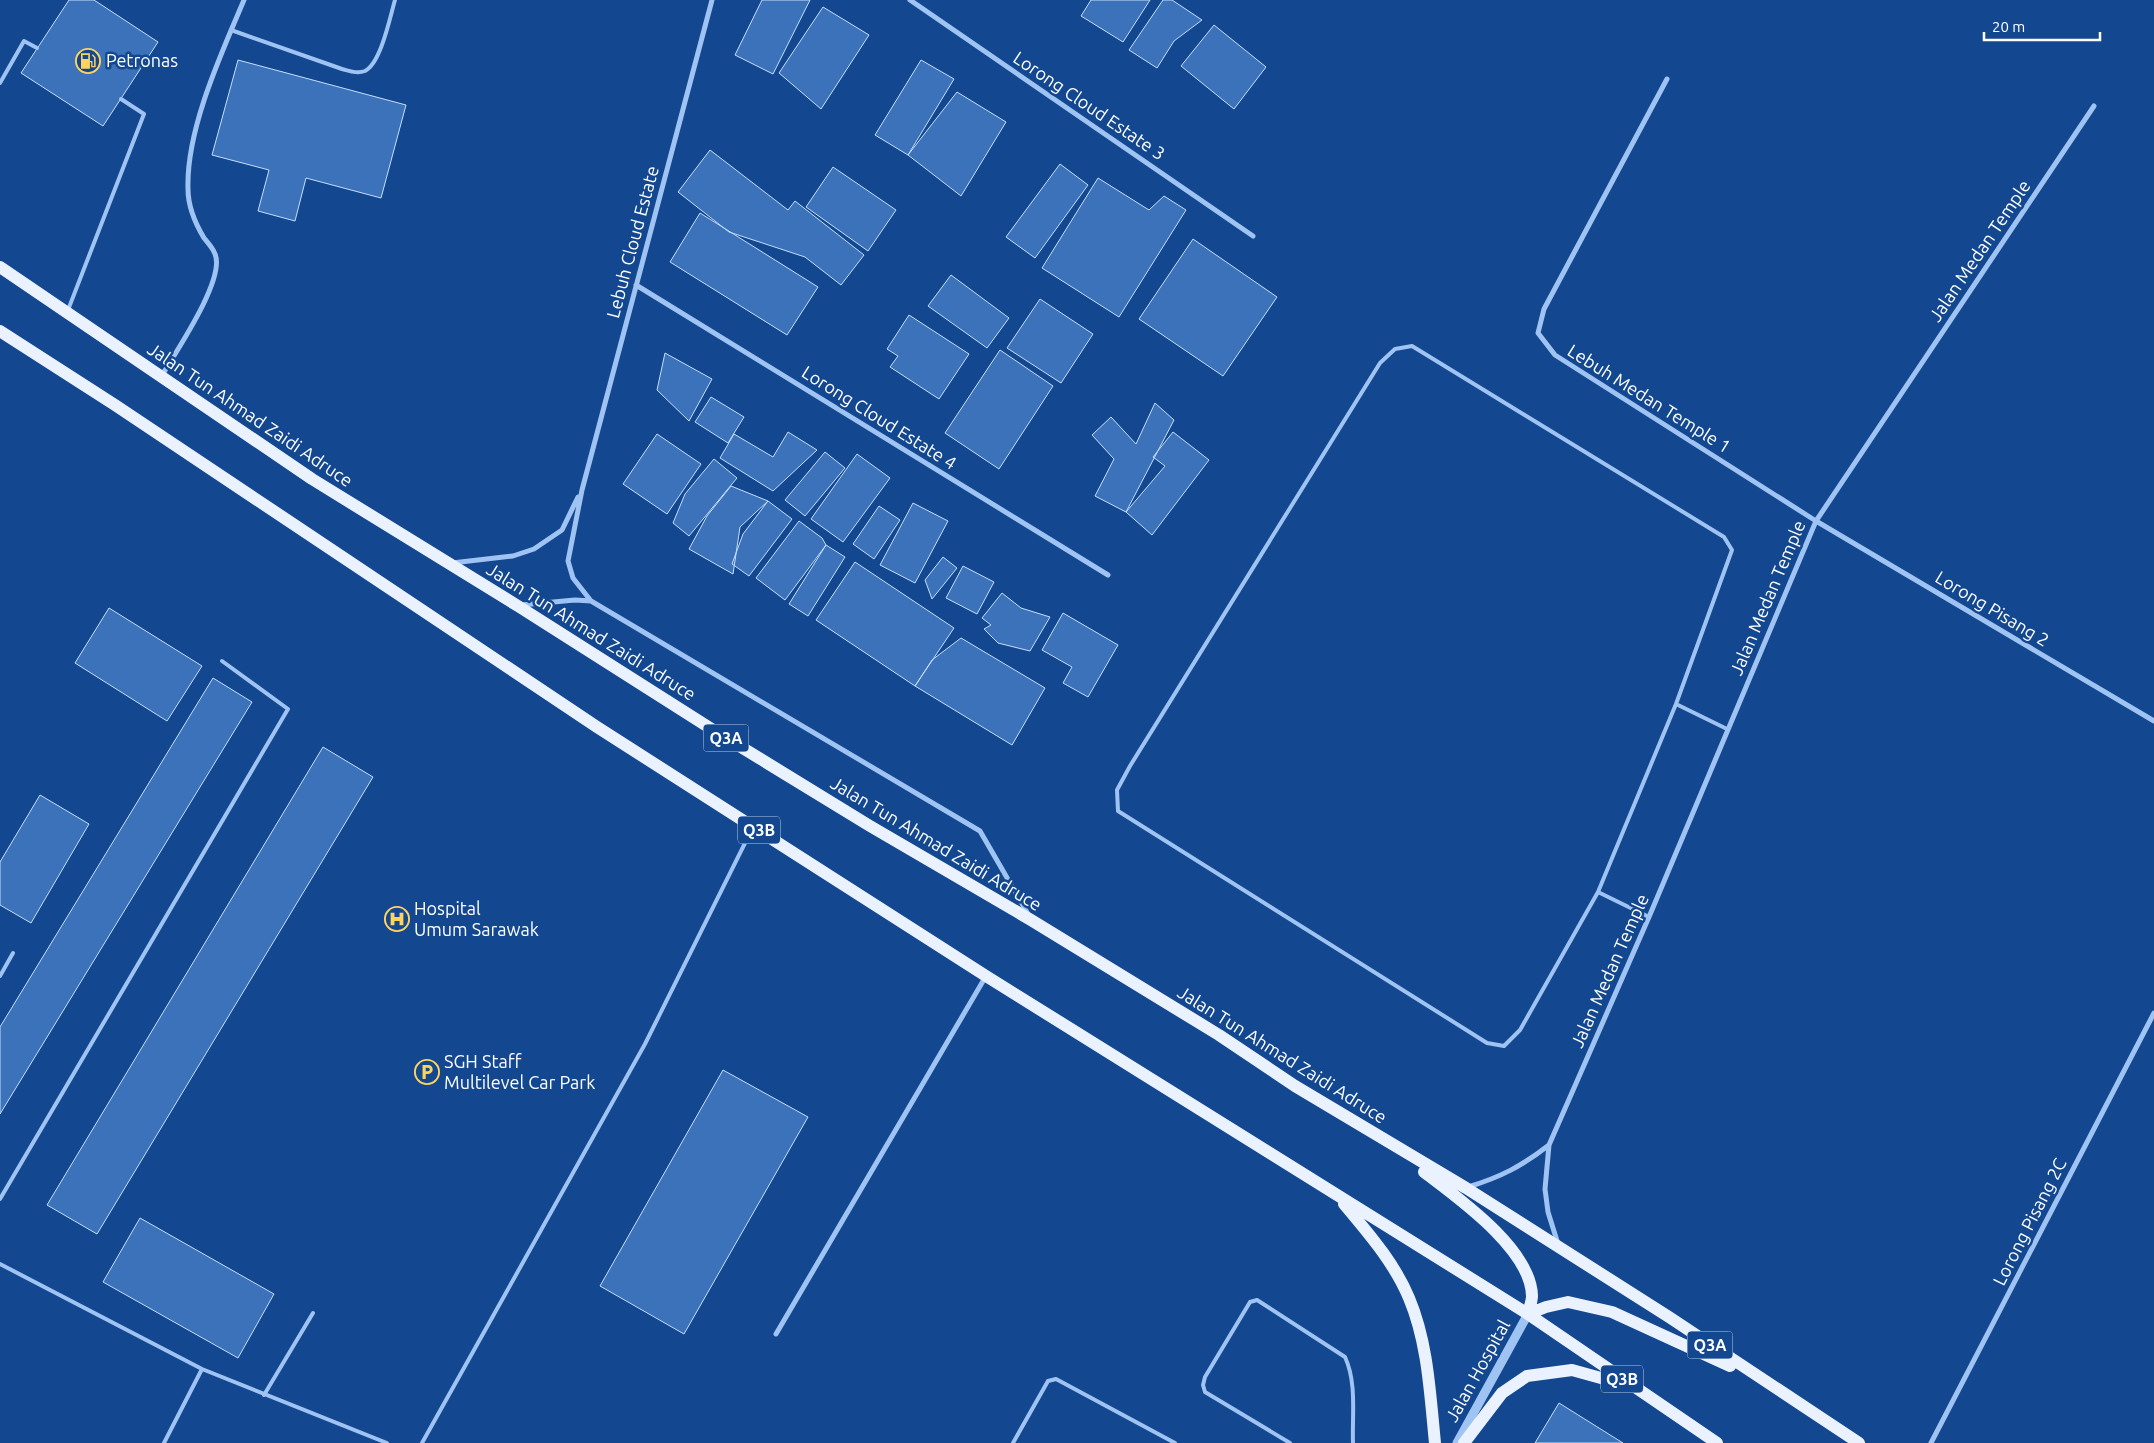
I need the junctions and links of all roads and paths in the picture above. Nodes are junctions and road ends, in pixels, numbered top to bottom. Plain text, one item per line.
1 (244, 0) edge
2 (395, 0) edge
3 (712, 0) edge
4 (910, 0) edge
5 (231, 30) junction
6 (38, 48) dead end
7 (1667, 79) dead end
8 (0, 83) edge
9 (121, 100) dead end
10 (2094, 106) dead end
11 (1252, 236) dead end
12 (0, 267) edge
13 (636, 285) junction
14 (67, 312) junction
15 (0, 330) edge
16 (161, 377) junction
17 (582, 490) junction
18 (1816, 521) junction
19 (448, 563) junction
20 (1108, 575) dead end
21 (591, 601) junction
22 (518, 606) junction
23 (222, 661) dead end
24 (1676, 704) junction
25 (2154, 721) edge
26 (1727, 729) junction
27 (753, 827) junction
28 (1598, 892) junction
29 (1649, 917) junction
30 (1031, 920) junction
31 (13, 953) dead end
32 (0, 976) edge
33 (986, 976) junction
34 (2154, 1013) edge
35 (1376, 1135) junction
36 (1548, 1145) junction
37 (1466, 1188) junction
38 (1336, 1195) junction
39 (0, 1198) edge
40 (1559, 1248) junction
41 (0, 1264) edge
42 (313, 1313) dead end
43 (1528, 1314) junction
44 (776, 1334) dead end
45 (202, 1369) junction
46 (1763, 1381) junction
47 (1636, 1388) junction
48 (264, 1394) junction
49 (164, 1443) edge
50 (387, 1443) edge
51 (422, 1443) edge
52 (1013, 1443) edge
53 (1175, 1443) edge
54 (1290, 1443) edge
55 (1352, 1443) edge
56 (1435, 1443) edge
57 (1457, 1443) edge
58 (1464, 1443) edge
59 (1717, 1443) edge
60 (1859, 1443) edge
61 (1931, 1443) edge

1 - 5 street
2 - 5 lane
3 - 13 street, Lebuh Cloud Estate
4 - 11 street, Lorong Cloud Estate 3
5 - 16 street
6 - 8 lane
7 - 18 street, Lebuh Medan Temple 1
9 - 14 lane
10 - 18 street, Jalan Medan Temple
12 - 14 main road, Jalan Tun Ahmad Zaidi Adruce / Q3A
13 - 17 street, Lebuh Cloud Estate
13 - 20 street, Lorong Cloud Estate 4
14 - 16 main road, Jalan Tun Ahmad Zaidi Adruce / Q3A
15 - 27 main road, Q3B
16 - 19 main road, Jalan Tun Ahmad Zaidi Adruce / Q3A
17 - 19 street
17 - 21 street
18 - 25 street, Lorong Pisang 2
18 - 26 street, Jalan Medan Temple
19 - 22 main road, Jalan Tun Ahmad Zaidi Adruce / Q3A
21 - 22 street
21 - 30 street
22 - 30 main road, Jalan Tun Ahmad Zaidi Adruce / Q3A
23 - 39 lane
24 - 26 lane
24 - 28 lane
24 - 28 lane
26 - 29 street, Jalan Medan Temple
27 - 33 main road, Q3B
27 - 51 lane
28 - 29 lane
29 - 36 street, Jalan Medan Temple
30 - 35 main road, Jalan Tun Ahmad Zaidi Adruce / Q3A
31 - 32 lane
33 - 38 main road, Q3B
33 - 44 street
34 - 61 street, Lorong Pisang 2C
35 - 37 main road, Jalan Tun Ahmad Zaidi Adruce / Q3A
35 - 43 main road
36 - 37 street, Jalan Medan Temple
36 - 40 street, Jalan Medan Temple
37 - 40 main road, Jalan Tun Ahmad Zaidi Adruce / Q3A
38 - 43 main road, Q3B
38 - 56 main road
40 - 46 main road, Jalan Tun Ahmad Zaidi Adruce / Q3A
41 - 45 lane
42 - 48 lane
43 - 46 main road
43 - 47 main road, Q3B
43 - 57 street, Jalan Hospital
45 - 48 lane
45 - 49 lane
46 - 60 main road, Jalan Tun Ahmad Zaidi Adruce / Q3A
47 - 58 main road
47 - 59 main road, Q3B
48 - 50 lane
52 - 53 lane
54 - 55 lane

